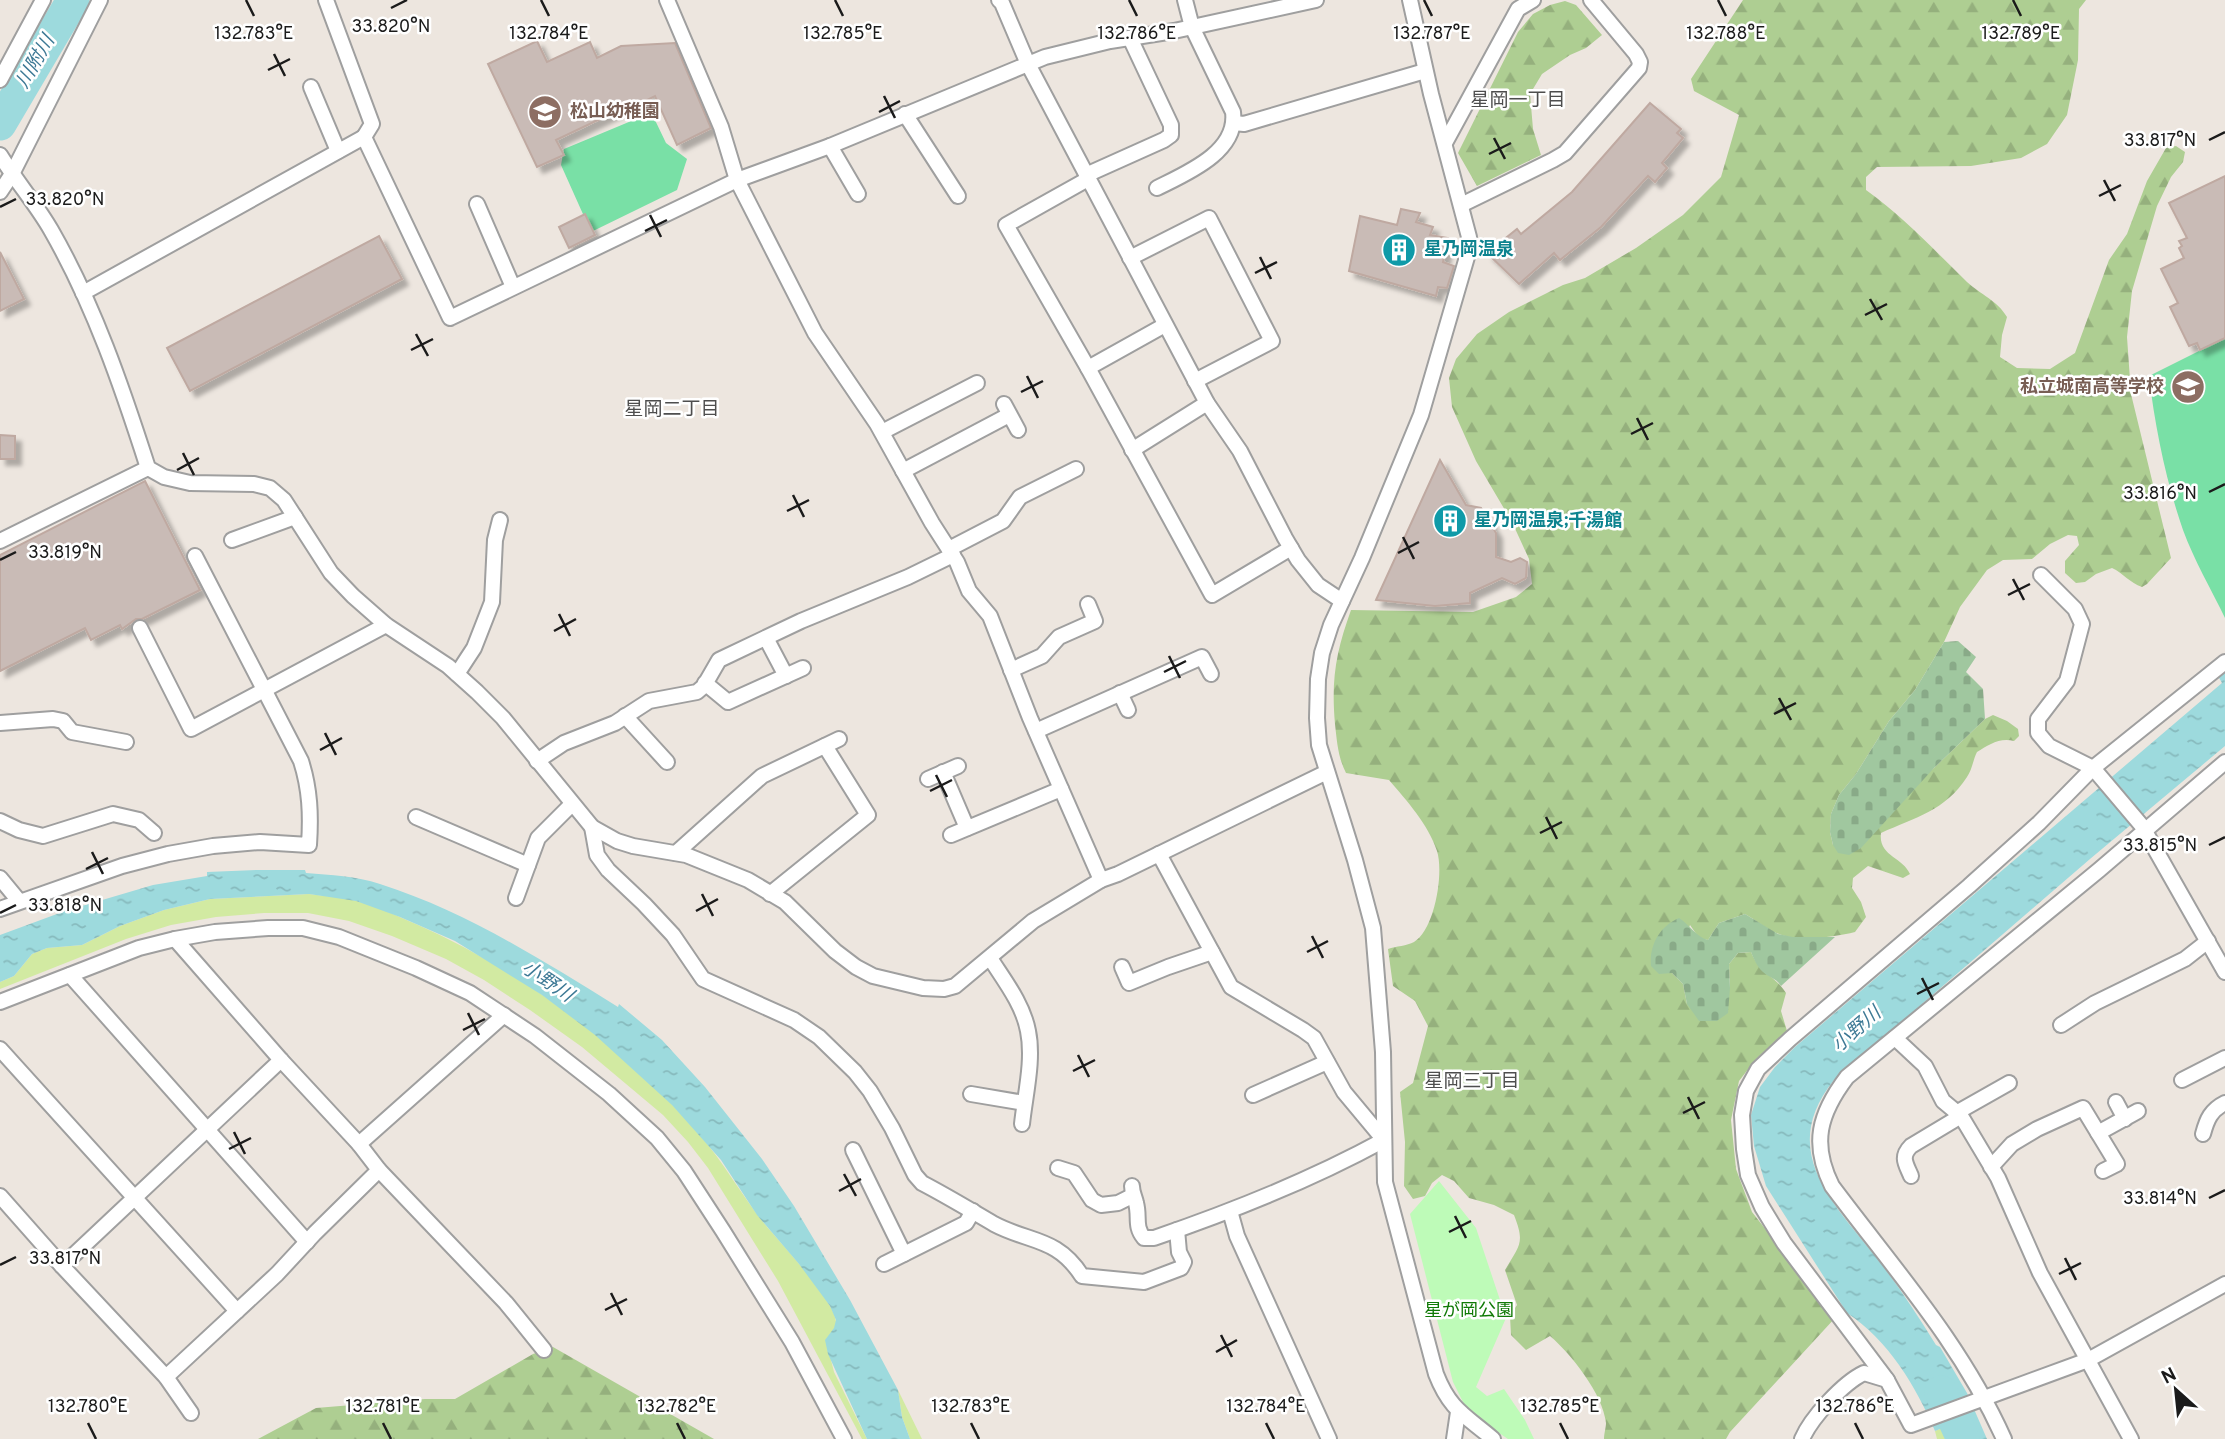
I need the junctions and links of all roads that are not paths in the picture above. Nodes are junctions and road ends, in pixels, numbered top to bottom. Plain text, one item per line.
1 (43, 0) edge
2 (100, 0) edge
3 (326, 0) edge
4 (667, 0) edge
5 (999, 0) edge
6 (1185, 0) edge
7 (1316, 0) edge
8 (1409, 0) edge
9 (1533, 0) edge
10 (1591, 0) edge
11 (1515, 5) edge
12 (1192, 27) junction
13 (1130, 38) junction
14 (1028, 64) junction
15 (1426, 71) junction
16 (0, 80) edge
17 (311, 87) dead end
18 (905, 114) junction
19 (1234, 123) junction
20 (364, 136) junction
21 (1445, 143) junction
22 (830, 146) junction
23 (338, 151) junction
24 (6, 165) edge
25 (1087, 177) junction
26 (737, 180) junction
27 (1157, 188) dead end
28 (0, 191) edge
29 (858, 194) dead end
30 (958, 196) dead end
31 (477, 204) dead end
32 (1461, 205) junction
33 (1130, 258) junction
34 (513, 287) junction
35 (83, 293) junction
36 (1164, 325) junction
37 (1088, 368) junction
38 (1195, 381) junction
39 (977, 383) dead end
40 (1207, 402) junction
41 (1018, 430) dead end
42 (882, 432) junction
43 (1132, 450) junction
44 (148, 468) junction
45 (1076, 469) dead end
46 (903, 471) junction
47 (295, 517) junction
48 (500, 520) dead end
49 (232, 540) dead end
50 (0, 541) edge
51 (1291, 548) junction
52 (951, 552) junction
53 (195, 556) dead end
54 (2041, 575) dead end
55 (1342, 601) junction
56 (1088, 604) dead end
57 (386, 625) junction
58 (139, 628) dead end
59 (766, 638) junction
60 (2225, 662) edge
61 (803, 668) dead end
62 (1011, 670) junction
63 (457, 674) junction
64 (1211, 674) dead end
65 (786, 676) junction
66 (705, 683) junction
67 (265, 690) junction
68 (1120, 694) junction
69 (1128, 710) dead end
70 (625, 716) junction
71 (0, 723) edge
72 (1036, 731) junction
73 (839, 739) dead end
74 (126, 742) dead end
75 (825, 746) junction
76 (537, 761) junction
77 (667, 762) dead end
78 (2225, 762) edge
79 (958, 766) dead end
80 (943, 772) junction
81 (1327, 772) junction
82 (2096, 772) junction
83 (928, 779) dead end
84 (1061, 789) junction
85 (572, 804) junction
86 (416, 817) dead end
87 (0, 821) edge
88 (592, 827) junction
89 (967, 828) junction
90 (2144, 829) junction
91 (154, 833) dead end
92 (951, 835) dead end
93 (676, 853) junction
94 (1159, 855) junction
95 (528, 864) junction
96 (0, 878) edge
97 (1101, 880) junction
98 (770, 894) junction
99 (516, 898) dead end
100 (19, 901) junction
101 (0, 909) edge
102 (175, 939) junction
103 (2208, 941) junction
104 (1212, 952) junction
105 (990, 958) junction
106 (1122, 967) dead end
107 (2225, 972) edge
108 (70, 975) junction
109 (0, 1002) edge
110 (504, 1015) junction
111 (2061, 1025) dead end
112 (1895, 1038) junction
113 (0, 1049) edge
114 (2225, 1058) edge
115 (281, 1060) junction
116 (1327, 1062) junction
117 (2182, 1080) dead end
118 (2009, 1083) dead end
119 (978, 1090) dead end
120 (1253, 1095) dead end
121 (2116, 1102) dead end
122 (2225, 1102) edge
123 (1024, 1103) junction
124 (1959, 1115) junction
125 (1022, 1124) dead end
126 (207, 1129) junction
127 (2098, 1133) junction
128 (2203, 1134) dead end
129 (1384, 1140) junction
130 (359, 1144) junction
131 (853, 1150) dead end
132 (1991, 1167) junction
133 (1058, 1168) dead end
134 (379, 1170) junction
135 (2103, 1171) dead end
136 (1911, 1176) dead end
137 (0, 1196) edge
138 (135, 1198) junction
139 (973, 1211) junction
140 (1230, 1212) junction
141 (1177, 1230) junction
142 (307, 1242) junction
143 (904, 1254) junction
144 (884, 1264) dead end
145 (62, 1266) junction
146 (2225, 1284) edge
147 (237, 1311) junction
148 (544, 1350) dead end
149 (2088, 1360) junction
150 (166, 1377) junction
151 (1887, 1380) junction
152 (1980, 1400) junction
153 (1458, 1412) junction
154 (191, 1413) dead end
155 (844, 1439) edge
156 (1329, 1439) edge
157 (1454, 1439) edge
158 (1493, 1439) edge
159 (1802, 1439) edge
160 (2004, 1439) edge
161 (2131, 1439) edge

1 - 16 street
2 - 24 street
3 - 20 street
4 - 26 street
5 - 14 street
6 - 12 street
7 - 12 street
8 - 15 street
9 - 11 street
10 - 32 street
11 - 21 street
12 - 13 street
12 - 19 street
13 - 14 street
13 - 25 street
14 - 18 street
14 - 25 street
15 - 19 street
15 - 21 street
17 - 23 street
18 - 22 street
18 - 30 street
19 - 27 street
20 - 23 street
20 - 34 street
21 - 32 street
22 - 26 street
22 - 29 street
23 - 35 street
24 - 28 street
24 - 35 street
25 - 33 street
25 - 37 street
26 - 34 street
26 - 42 street
31 - 34 street
32 - 55 street
33 - 36 street
33 - 38 street
35 - 44 street
36 - 37 street
36 - 38 street
37 - 43 street
38 - 40 street
39 - 42 street
40 - 43 street
40 - 51 street
41 - 46 street
42 - 46 street
43 - 51 street
44 - 47 street
44 - 50 street
45 - 52 street
46 - 52 street
47 - 49 street
47 - 57 street
48 - 63 street
51 - 55 street
52 - 59 street
52 - 62 street
53 - 67 street
54 - 82 street
55 - 81 street
56 - 62 street
57 - 63 street
57 - 67 street
58 - 67 street
59 - 65 street
59 - 66 street
60 - 82 street
61 - 65 street
62 - 72 street
63 - 76 street
64 - 68 street
65 - 66 street
66 - 70 street
67 - 100 street
68 - 69 street
68 - 72 street
70 - 76 street
70 - 77 street
71 - 74 street
72 - 84 street
73 - 75 street
75 - 93 street
75 - 98 street
76 - 85 street
78 - 90 street
79 - 80 street
80 - 83 street
80 - 89 street
81 - 94 street
81 - 129 street
82 - 90 street
82 - 151 street
84 - 89 street
84 - 97 street
85 - 88 street
85 - 95 street
86 - 95 street
87 - 91 street
88 - 93 street
88 - 139 street
89 - 92 street
90 - 103 street
90 - 112 street
93 - 98 street
94 - 97 street
94 - 104 street
95 - 99 street
96 - 100 street
97 - 105 street
98 - 105 street
100 - 101 street
102 - 108 street
102 - 110 street
102 - 115 street
103 - 107 street
103 - 111 street
104 - 106 street
104 - 116 street
105 - 123 street
108 - 109 street
108 - 126 street
110 - 130 street
110 - 155 street
112 - 124 street
112 - 152 street
113 - 138 street
114 - 117 street
115 - 126 street
115 - 130 street
116 - 120 street
116 - 129 street
118 - 124 street
119 - 123 street
121 - 127 street
122 - 128 street
123 - 125 street
124 - 132 street
124 - 136 street
126 - 138 street
126 - 142 street
127 - 132 street
127 - 135 street
129 - 140 street
129 - 153 street
130 - 134 street
131 - 143 street
132 - 149 street
133 - 141 street
134 - 142 street
134 - 148 street
137 - 145 street
138 - 145 street
138 - 147 street
139 - 141 street
139 - 143 street
140 - 141 street
140 - 156 street
142 - 147 street
143 - 144 street
145 - 150 street
146 - 149 street
147 - 150 street
149 - 152 street
149 - 161 street
150 - 154 street
151 - 152 street
151 - 159 street
152 - 160 street
153 - 157 street
153 - 158 street

